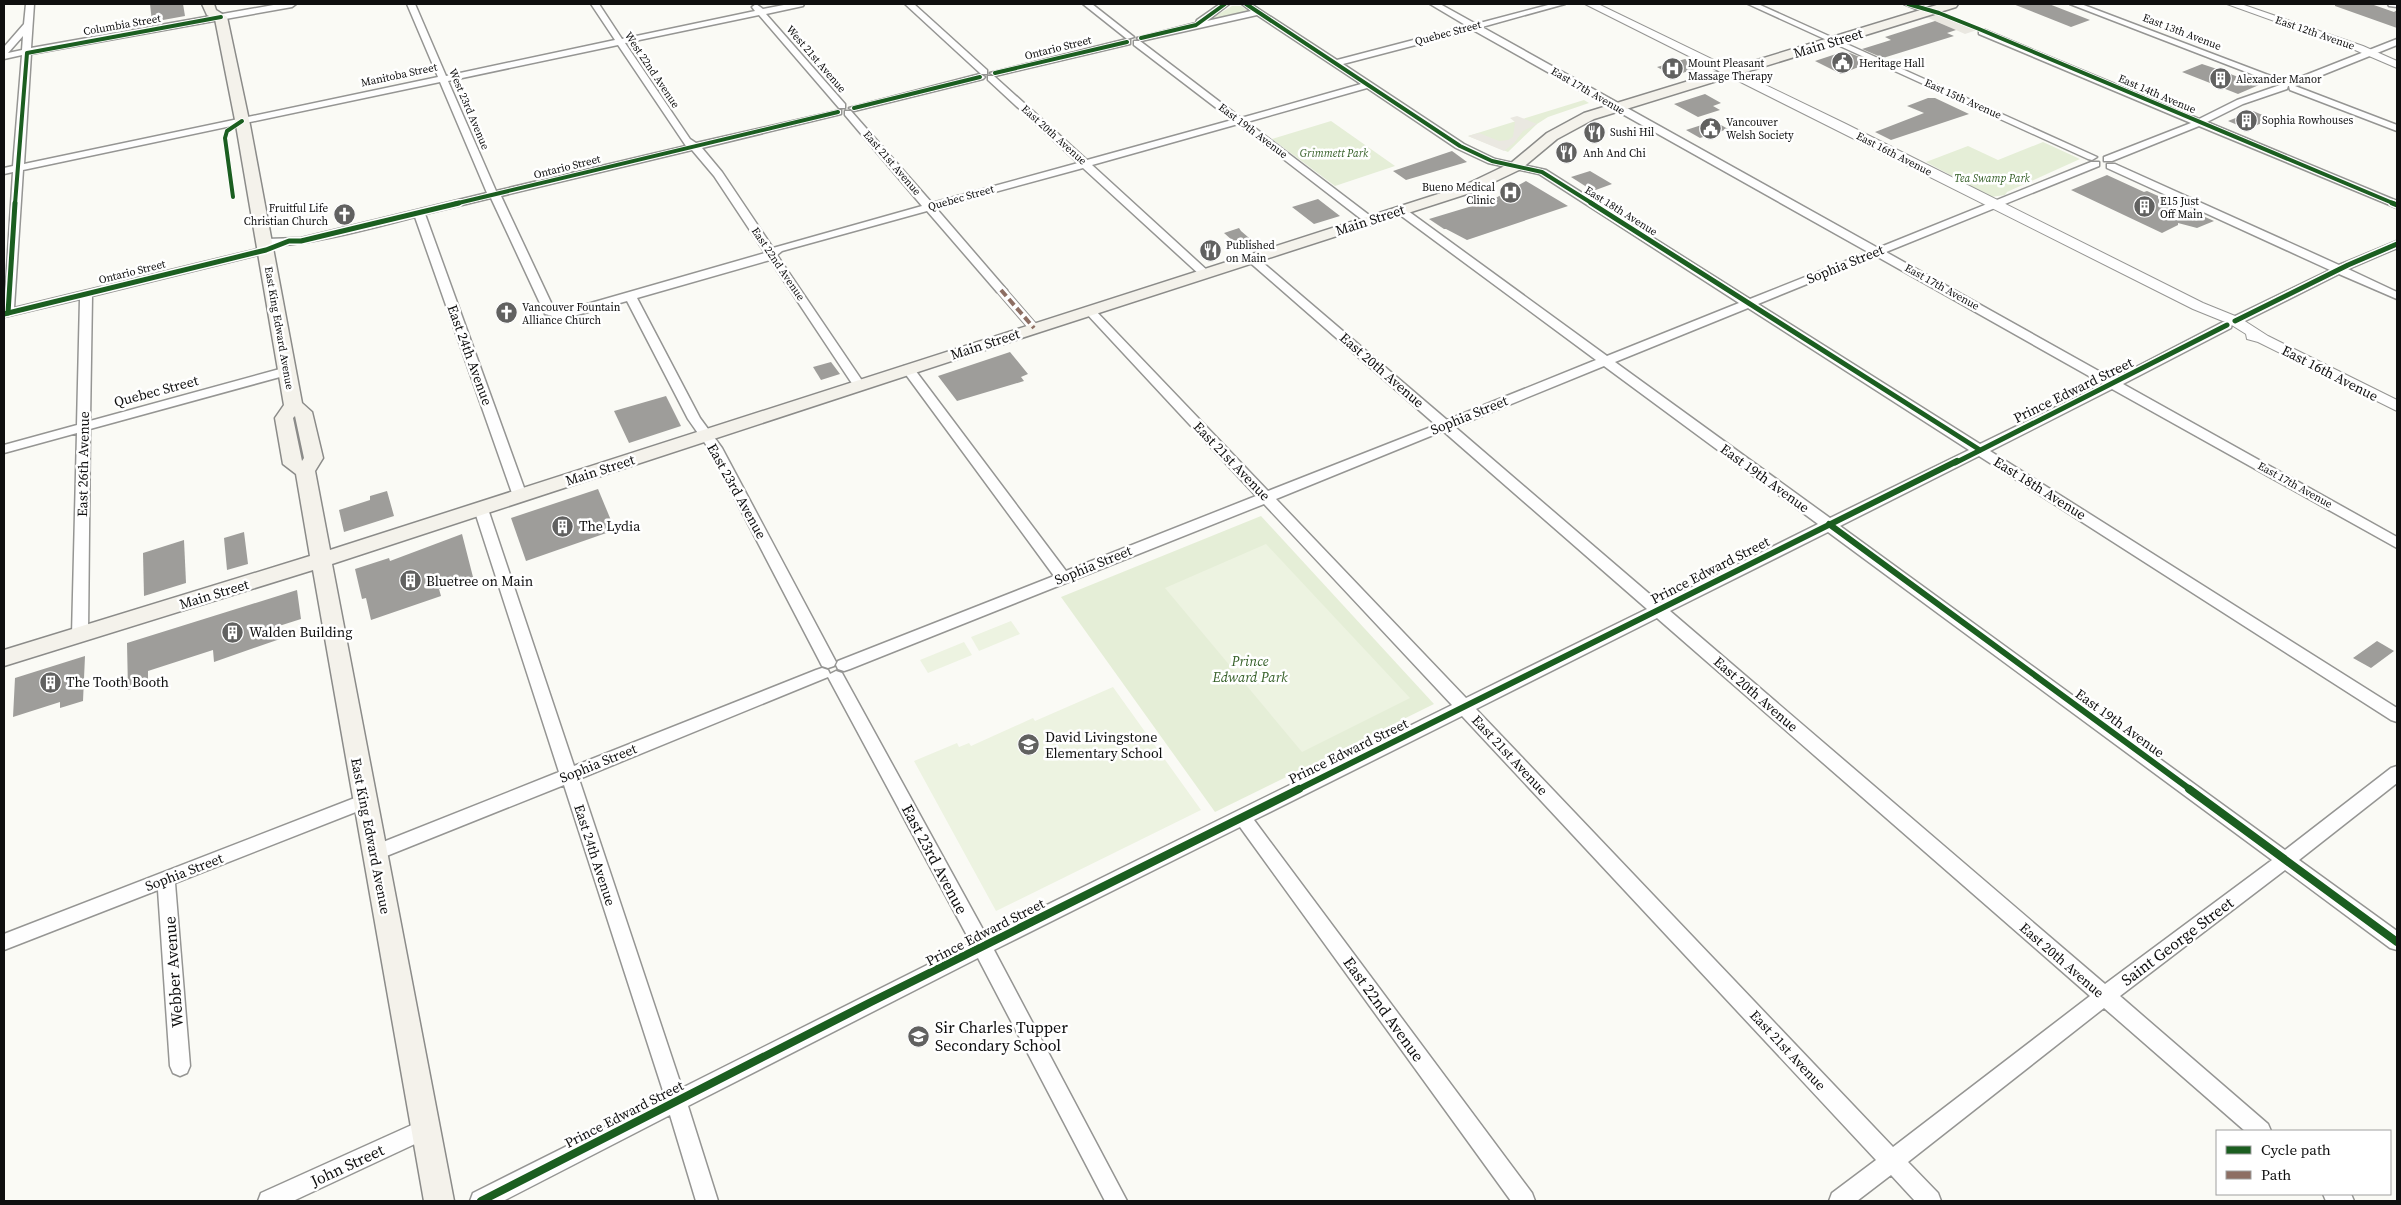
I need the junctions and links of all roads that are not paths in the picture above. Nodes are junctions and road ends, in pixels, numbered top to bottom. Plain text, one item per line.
1 (30, 4) edge
2 (208, 4) edge
3 (227, 4) edge
4 (292, 4) edge
5 (411, 4) edge
6 (594, 4) edge
7 (753, 4) edge
8 (800, 4) edge
9 (909, 4) edge
10 (1086, 4) edge
11 (1225, 4) edge
12 (1246, 4) edge
13 (1434, 4) edge
14 (1561, 4) edge
15 (1590, 4) edge
16 (1752, 4) edge
17 (1908, 4) edge
18 (1952, 4) edge
19 (2074, 4) edge
20 (2232, 4) edge
21 (2392, 4) edge
22 (2397, 5) edge
23 (1929, 11) junction
24 (760, 12) junction
25 (1258, 12) junction
26 (221, 17) junction
27 (28, 25) junction
28 (1196, 25) junction
29 (1474, 27) junction
30 (1982, 32) dead end
31 (1134, 40) junction
32 (1834, 41) junction
33 (619, 42) junction
34 (2397, 42) edge
35 (4, 52) edge
36 (26, 53) junction
37 (2370, 53) junction
38 (4, 56) edge
39 (1336, 63) junction
40 (2397, 65) edge
41 (1729, 73) junction
42 (987, 75) junction
43 (442, 79) junction
44 (1369, 85) junction
45 (2287, 86) junction
46 (1617, 107) junction
47 (846, 110) junction
48 (242, 120) junction
49 (1240, 121) junction
50 (2199, 122) junction
51 (2397, 128) edge
52 (694, 147) junction
53 (2094, 161) junction
54 (2110, 162) junction
55 (1085, 164) junction
56 (1516, 166) junction
57 (17, 169) junction
58 (4, 171) edge
59 (495, 195) junction
60 (1994, 204) junction
61 (2397, 204) edge
62 (930, 207) junction
63 (1400, 210) junction
64 (420, 213) junction
65 (1369, 220) junction
66 (2397, 244) edge
67 (266, 250) junction
68 (1878, 251) junction
69 (772, 253) junction
70 (1251, 258) junction
71 (2340, 269) junction
72 (1204, 273) junction
73 (1001, 290) joint
74 (86, 294) junction
75 (630, 296) junction
76 (2397, 296) edge
77 (1749, 303) junction
78 (1089, 310) junction
79 (6, 313) edge
80 (2231, 323) junction
81 (1034, 328) junction
82 (1605, 362) junction
83 (908, 369) junction
84 (287, 371) junction
85 (2115, 383) junction
86 (859, 384) junction
87 (2397, 406) edge
88 (1445, 424) junction
89 (83, 427) junction
90 (705, 435) junction
91 (4, 449) edge
92 (1980, 450) junction
93 (520, 496) junction
94 (1266, 497) junction
95 (482, 509) junction
96 (1829, 524) junction
97 (2397, 543) edge
98 (321, 561) junction
99 (1063, 577) junction
100 (1659, 610) junction
101 (80, 634) junction
102 (4, 658) edge
103 (832, 669) junction
104 (1465, 707) junction
105 (2397, 716) edge
106 (2397, 773) edge
107 (569, 775) junction
108 (364, 801) junction
109 (1243, 818) junction
110 (374, 853) junction
111 (2285, 860) junction
112 (166, 879) junction
113 (4, 942) edge
114 (2397, 942) edge
115 (983, 948) junction
116 (2104, 996) junction
117 (180, 1066) dead end
118 (676, 1101) junction
119 (426, 1129) junction
120 (2260, 1130) edge
121 (1892, 1161) junction
122 (269, 1201) edge
123 (439, 1201) edge
124 (480, 1201) edge
125 (707, 1201) edge
126 (1116, 1201) edge
127 (1524, 1201) edge
128 (1840, 1201) edge
129 (1930, 1201) edge

1 - 27 street
2 - 26 main road
3 - 26 main road
4 - 26 street, Columbia Street
5 - 43 street, West 23rd Avenue
6 - 33 street, West 22nd Avenue
7 - 24 street, West 21st Avenue
8 - 24 street, Manitoba Street
9 - 42 street, East 20th Avenue
10 - 31 street, East 19th Avenue
11 - 28 street, Ontario Street
12 - 25 street, East 18th Avenue
13 - 29 street, East 17th Avenue
14 - 29 street, Quebec Street
15 - 41 street, East 16th Avenue
16 - 32 street, East 15th Avenue
17 - 23 street
18 - 23 main road, Main Street
19 - 45 street, East 13th Avenue
20 - 37 street, East 12th Avenue
21 - 22 street
23 - 32 main road, Main Street
24 - 33 street, Manitoba Street
24 - 47 street, West 21st Avenue
25 - 28 street, Ontario Street
25 - 39 street, East 18th Avenue
26 - 36 street, Columbia Street
26 - 48 main road, East King Edward Avenue
27 - 35 street
27 - 36 street
28 - 31 street, Ontario Street
29 - 39 street, Quebec Street
29 - 46 street, East 17th Avenue
30 - 50 street, East 14th Avenue
31 - 42 street, Ontario Street
31 - 49 street, East 19th Avenue
32 - 41 main road, Main Street
32 - 53 street, East 15th Avenue
33 - 43 street, Manitoba Street
33 - 52 street, West 22nd Avenue
34 - 37 street
36 - 38 street, Columbia Street
36 - 57 street
37 - 40 street, East 12th Avenue
37 - 45 street
39 - 44 street, East 18th Avenue
41 - 46 main road, Main Street
41 - 60 street, East 16th Avenue
42 - 47 street, Ontario Street
42 - 55 street, East 20th Avenue
43 - 48 street, Manitoba Street
43 - 59 street, West 23rd Avenue
44 - 49 street, Quebec Street
44 - 56 street, East 18th Avenue
45 - 50 street
45 - 51 street, East 13th Avenue
46 - 56 main road, Main Street
46 - 68 street, East 17th Avenue
47 - 52 street, Ontario Street
47 - 62 street, East 21st Avenue
48 - 57 street, Manitoba Street
48 - 67 main road, East King Edward Avenue
49 - 55 street, Quebec Street
49 - 65 street, East 19th Avenue
50 - 54 street
50 - 61 street, East 14th Avenue
52 - 59 street, Ontario Street
52 - 69 street, East 22nd Avenue
53 - 54 street
53 - 60 street, Sophia Street
54 - 71 street
55 - 62 street, Quebec Street
55 - 72 street, East 20th Avenue
56 - 63 main road, Main Street
56 - 77 street, East 18th Avenue
57 - 58 street, Manitoba Street
57 - 79 street
59 - 64 street, Ontario Street
59 - 75 street, Quebec Street
60 - 68 street, Sophia Street
60 - 80 street, East 16th Avenue
62 - 69 street, Quebec Street
62 - 73 street, East 21st Avenue
63 - 65 main road, Main Street
63 - 82 street, East 19th Avenue
64 - 67 street, Ontario Street
64 - 93 street, East 24th Avenue
65 - 70 main road, Main Street
66 - 71 street, Prince Edward Street
67 - 74 street, Ontario Street
67 - 84 main road, East King Edward Avenue
68 - 77 street, Sophia Street
68 - 85 street, East 17th Avenue
69 - 75 street, Quebec Street
69 - 86 street, East 22nd Avenue
70 - 72 main road, Main Street
70 - 88 street, East 20th Avenue
71 - 76 street
71 - 80 street, Prince Edward Street
72 - 78 main road, Main Street
73 - 81 street, East 21st Avenue
74 - 79 street, Ontario Street
74 - 89 street, East 26th Avenue
75 - 90 street, East 23rd Avenue
77 - 82 street, Sophia Street
77 - 92 street, East 18th Avenue
78 - 81 main road, Main Street
78 - 94 street, East 21st Avenue
80 - 85 street, Prince Edward Street
80 - 87 street, East 16th Avenue
81 - 83 main road, Main Street
82 - 88 street, Sophia Street
82 - 96 street, East 19th Avenue
83 - 86 main road, Main Street
83 - 99 street
84 - 89 street, Quebec Street
84 - 98 main road, East King Edward Avenue
85 - 92 street, Prince Edward Street
85 - 97 street, East 17th Avenue
86 - 90 main road, Main Street
88 - 94 street, Sophia Street
88 - 100 street, East 20th Avenue
89 - 91 street, Quebec Street
89 - 101 street, East 26th Avenue
90 - 93 main road, Main Street
90 - 103 street, East 23rd Avenue
92 - 96 street, Prince Edward Street
92 - 105 street, East 18th Avenue
93 - 95 main road, Main Street
94 - 99 street, Sophia Street
94 - 104 street, East 21st Avenue
95 - 98 main road, Main Street
95 - 107 street, East 24th Avenue
96 - 100 street, Prince Edward Street
96 - 111 street, East 19th Avenue
98 - 101 main road, Main Street
98 - 108 main road, East King Edward Avenue
99 - 103 street, Sophia Street
100 - 104 street, Prince Edward Street
100 - 116 street, East 20th Avenue
101 - 102 main road, Main Street
103 - 107 street, Sophia Street
103 - 115 street, East 23rd Avenue
104 - 109 street, Prince Edward Street
104 - 121 street, East 21st Avenue
106 - 111 street, Saint George Street
107 - 110 street, Sophia Street
107 - 118 street, East 24th Avenue
108 - 110 main road, East King Edward Avenue
108 - 112 street, Sophia Street
109 - 115 street, Prince Edward Street
109 - 127 street, East 22nd Avenue
110 - 119 main road, East King Edward Avenue
111 - 114 street, East 19th Avenue
111 - 116 street, Saint George Street
112 - 113 street, Sophia Street
112 - 117 street, Webber Avenue
115 - 118 street, Prince Edward Street
115 - 126 street, East 23rd Avenue
116 - 120 street, East 20th Avenue
116 - 121 street, Saint George Street
118 - 124 street, Prince Edward Street
118 - 125 street, East 24th Avenue
119 - 122 street, John Street
119 - 123 main road, East King Edward Avenue
121 - 128 street, Saint George Street
121 - 129 street, East 21st Avenue

